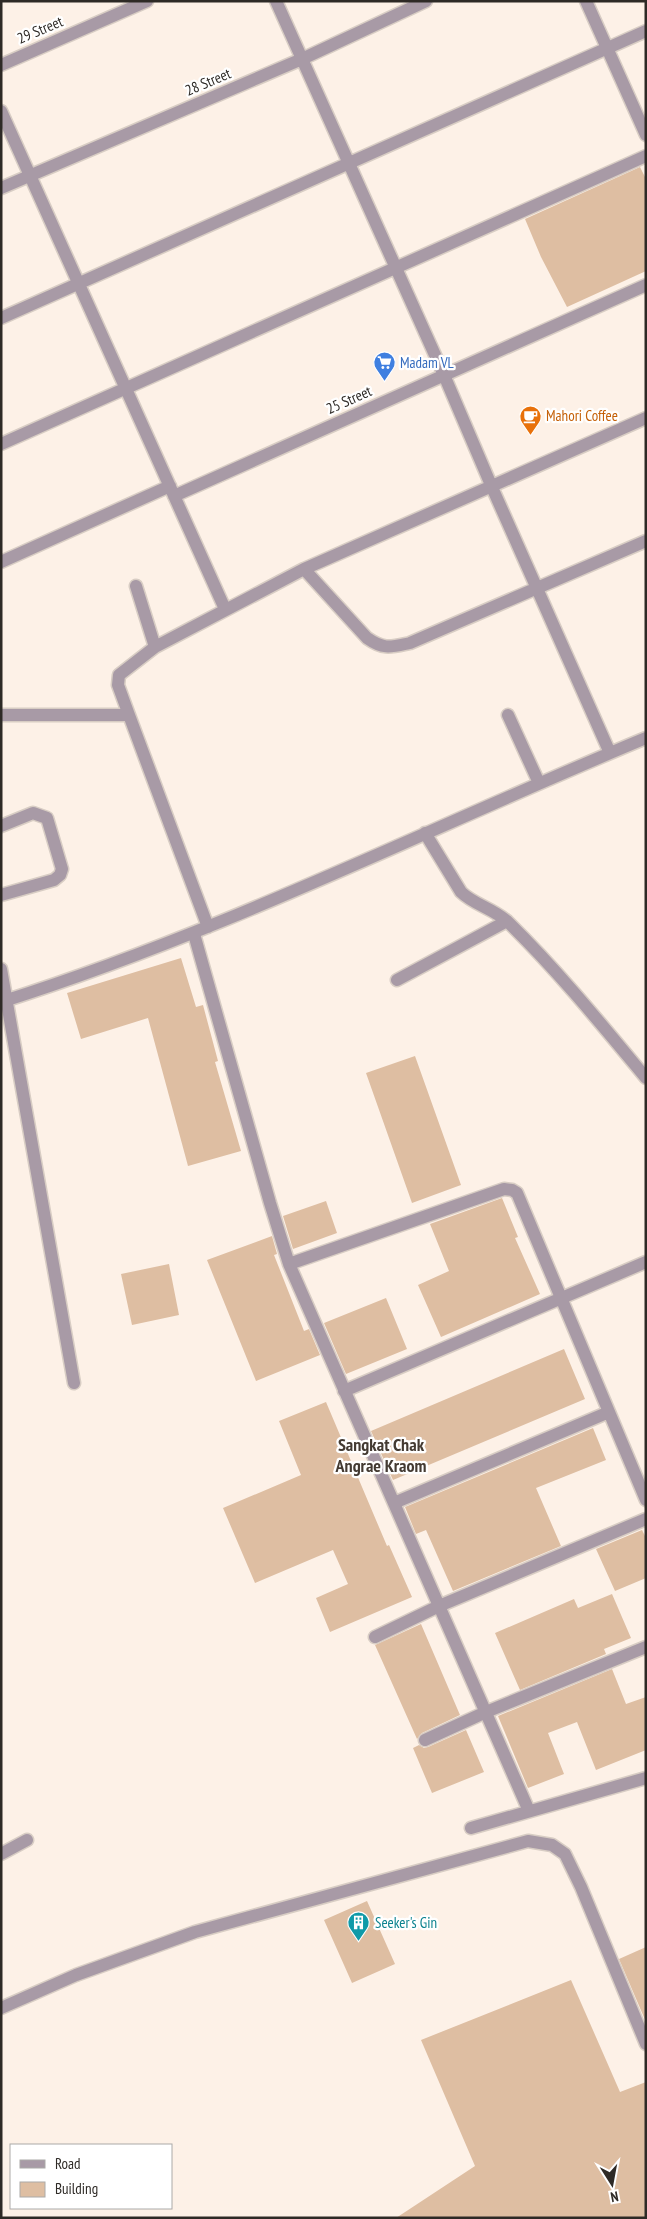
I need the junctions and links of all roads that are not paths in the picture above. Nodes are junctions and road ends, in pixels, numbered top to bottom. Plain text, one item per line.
1 (147, 1) edge
2 (276, 1) edge
3 (426, 1) edge
4 (586, 1) edge
5 (646, 31) edge
6 (607, 48) junction
7 (302, 59) junction
8 (1, 64) edge
9 (1, 111) edge
10 (646, 135) edge
11 (646, 156) edge
12 (348, 162) junction
13 (30, 176) junction
14 (1, 188) edge
15 (397, 268) junction
16 (79, 284) junction
17 (646, 285) edge
18 (1, 318) edge
19 (444, 375) junction
20 (126, 388) junction
21 (646, 418) edge
22 (1, 444) edge
23 (491, 485) junction
24 (172, 491) junction
25 (646, 541) edge
26 (1, 562) edge
27 (304, 569) junction
28 (136, 586) dead end
29 (537, 589) junction
30 (225, 609) junction
31 (155, 647) junction
32 (1, 715) edge
33 (129, 715) junction
34 (508, 715) dead end
35 (645, 741) edge
36 (610, 753) junction
37 (539, 783) junction
38 (1, 826) edge
39 (425, 833) junction
40 (1, 895) edge
41 (507, 921) junction
42 (208, 928) junction
43 (194, 934) junction
44 (1, 969) edge
45 (396, 980) dead end
46 (3, 1001) edge
47 (646, 1078) edge
48 (646, 1262) edge
49 (289, 1264) junction
50 (561, 1298) junction
51 (74, 1383) dead end
52 (344, 1390) junction
53 (609, 1412) junction
54 (646, 1500) edge
55 (394, 1503) junction
56 (646, 1519) edge
57 (439, 1606) junction
58 (375, 1637) dead end
59 (646, 1647) edge
60 (486, 1712) junction
61 (425, 1740) dead end
62 (646, 1778) edge
63 (529, 1811) junction
64 (471, 1828) dead end
65 (27, 1840) dead end
66 (1, 1854) edge
67 (1, 2008) edge
68 (646, 2044) edge

1 - 8 street, 29 Street
2 - 7 street
3 - 7 street, 28 Street
4 - 6 street
5 - 6 street
6 - 10 street
6 - 12 street
7 - 12 street
7 - 13 street, 28 Street
9 - 13 street
11 - 15 street
12 - 15 street
12 - 16 street
13 - 14 street, 28 Street
13 - 16 street
15 - 19 street
15 - 20 street
16 - 18 street
16 - 20 street
17 - 19 street, 25 Street
19 - 23 street
19 - 24 street, 25 Street
20 - 22 street
20 - 24 street
21 - 23 street
23 - 27 street
23 - 29 street
24 - 26 street, 25 Street
24 - 30 street
25 - 29 street
27 - 29 street
27 - 30 street
28 - 31 street
29 - 36 street
30 - 31 street
31 - 33 street
32 - 33 street
33 - 42 street
34 - 37 street
35 - 36 street
36 - 37 street
37 - 39 street
38 - 40 street
39 - 41 street
39 - 42 street
41 - 45 street
41 - 47 street
42 - 43 street
43 - 46 street
43 - 49 street
44 - 46 street
46 - 51 street
48 - 50 street
49 - 50 street
49 - 52 street
50 - 52 street
50 - 53 street
52 - 55 street
53 - 54 street
53 - 55 street
55 - 57 street
56 - 57 street
57 - 58 street
57 - 60 street
59 - 60 street
60 - 61 street
60 - 63 street
62 - 63 street
63 - 64 street
65 - 66 street
67 - 68 street

